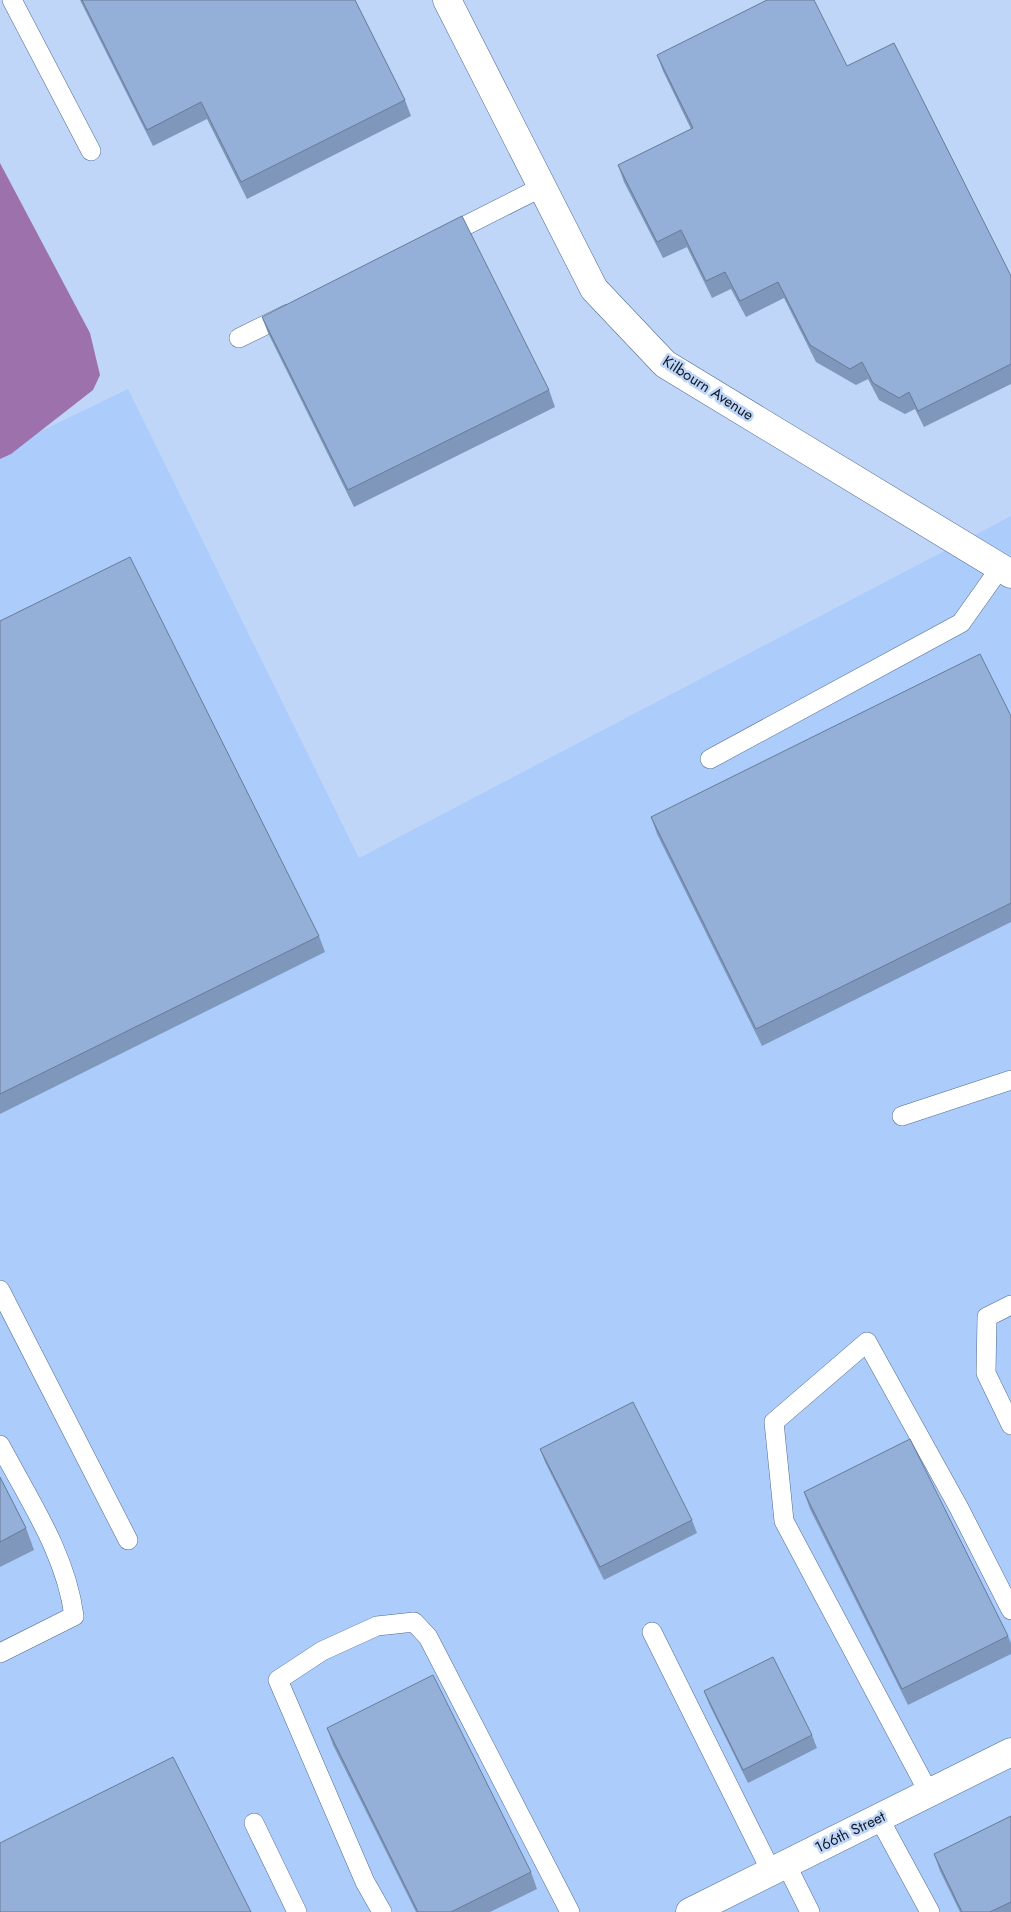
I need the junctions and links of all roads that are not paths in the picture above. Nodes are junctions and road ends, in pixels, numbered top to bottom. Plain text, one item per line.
1 (12, 0) edge
2 (447, 0) edge
3 (91, 151) dead end
4 (542, 187) junction
5 (426, 245) edge
6 (301, 307) edge
7 (239, 338) dead end
8 (1006, 571) edge
9 (710, 758) dead end
10 (1011, 1080) edge
11 (902, 1116) dead end
12 (0, 1290) edge
13 (1011, 1304) edge
14 (1011, 1424) edge
15 (0, 1445) edge
16 (128, 1540) dead end
17 (1011, 1610) edge
18 (652, 1632) dead end
19 (0, 1653) edge
20 (1011, 1752) edge
21 (929, 1793) junction
22 (879, 1818) junction
23 (254, 1823) dead end
24 (778, 1867) junction
25 (297, 1912) edge
26 (382, 1912) edge
27 (570, 1912) edge
28 (691, 1912) edge
29 (810, 1912) edge
30 (930, 1912) edge

1 - 3 lane
2 - 4 street, Kilbourn Avenue
4 - 5 lane
4 - 8 street, Kilbourn Avenue
6 - 7 lane
8 - 9 lane
10 - 11 lane
12 - 16 lane
13 - 14 lane
15 - 19 lane
17 - 21 lane
18 - 24 lane
20 - 21 street, 166th Street
21 - 22 street, 166th Street
22 - 24 street, 166th Street
22 - 30 lane
23 - 25 lane
24 - 28 street, 166th Street
24 - 29 lane
26 - 27 lane

